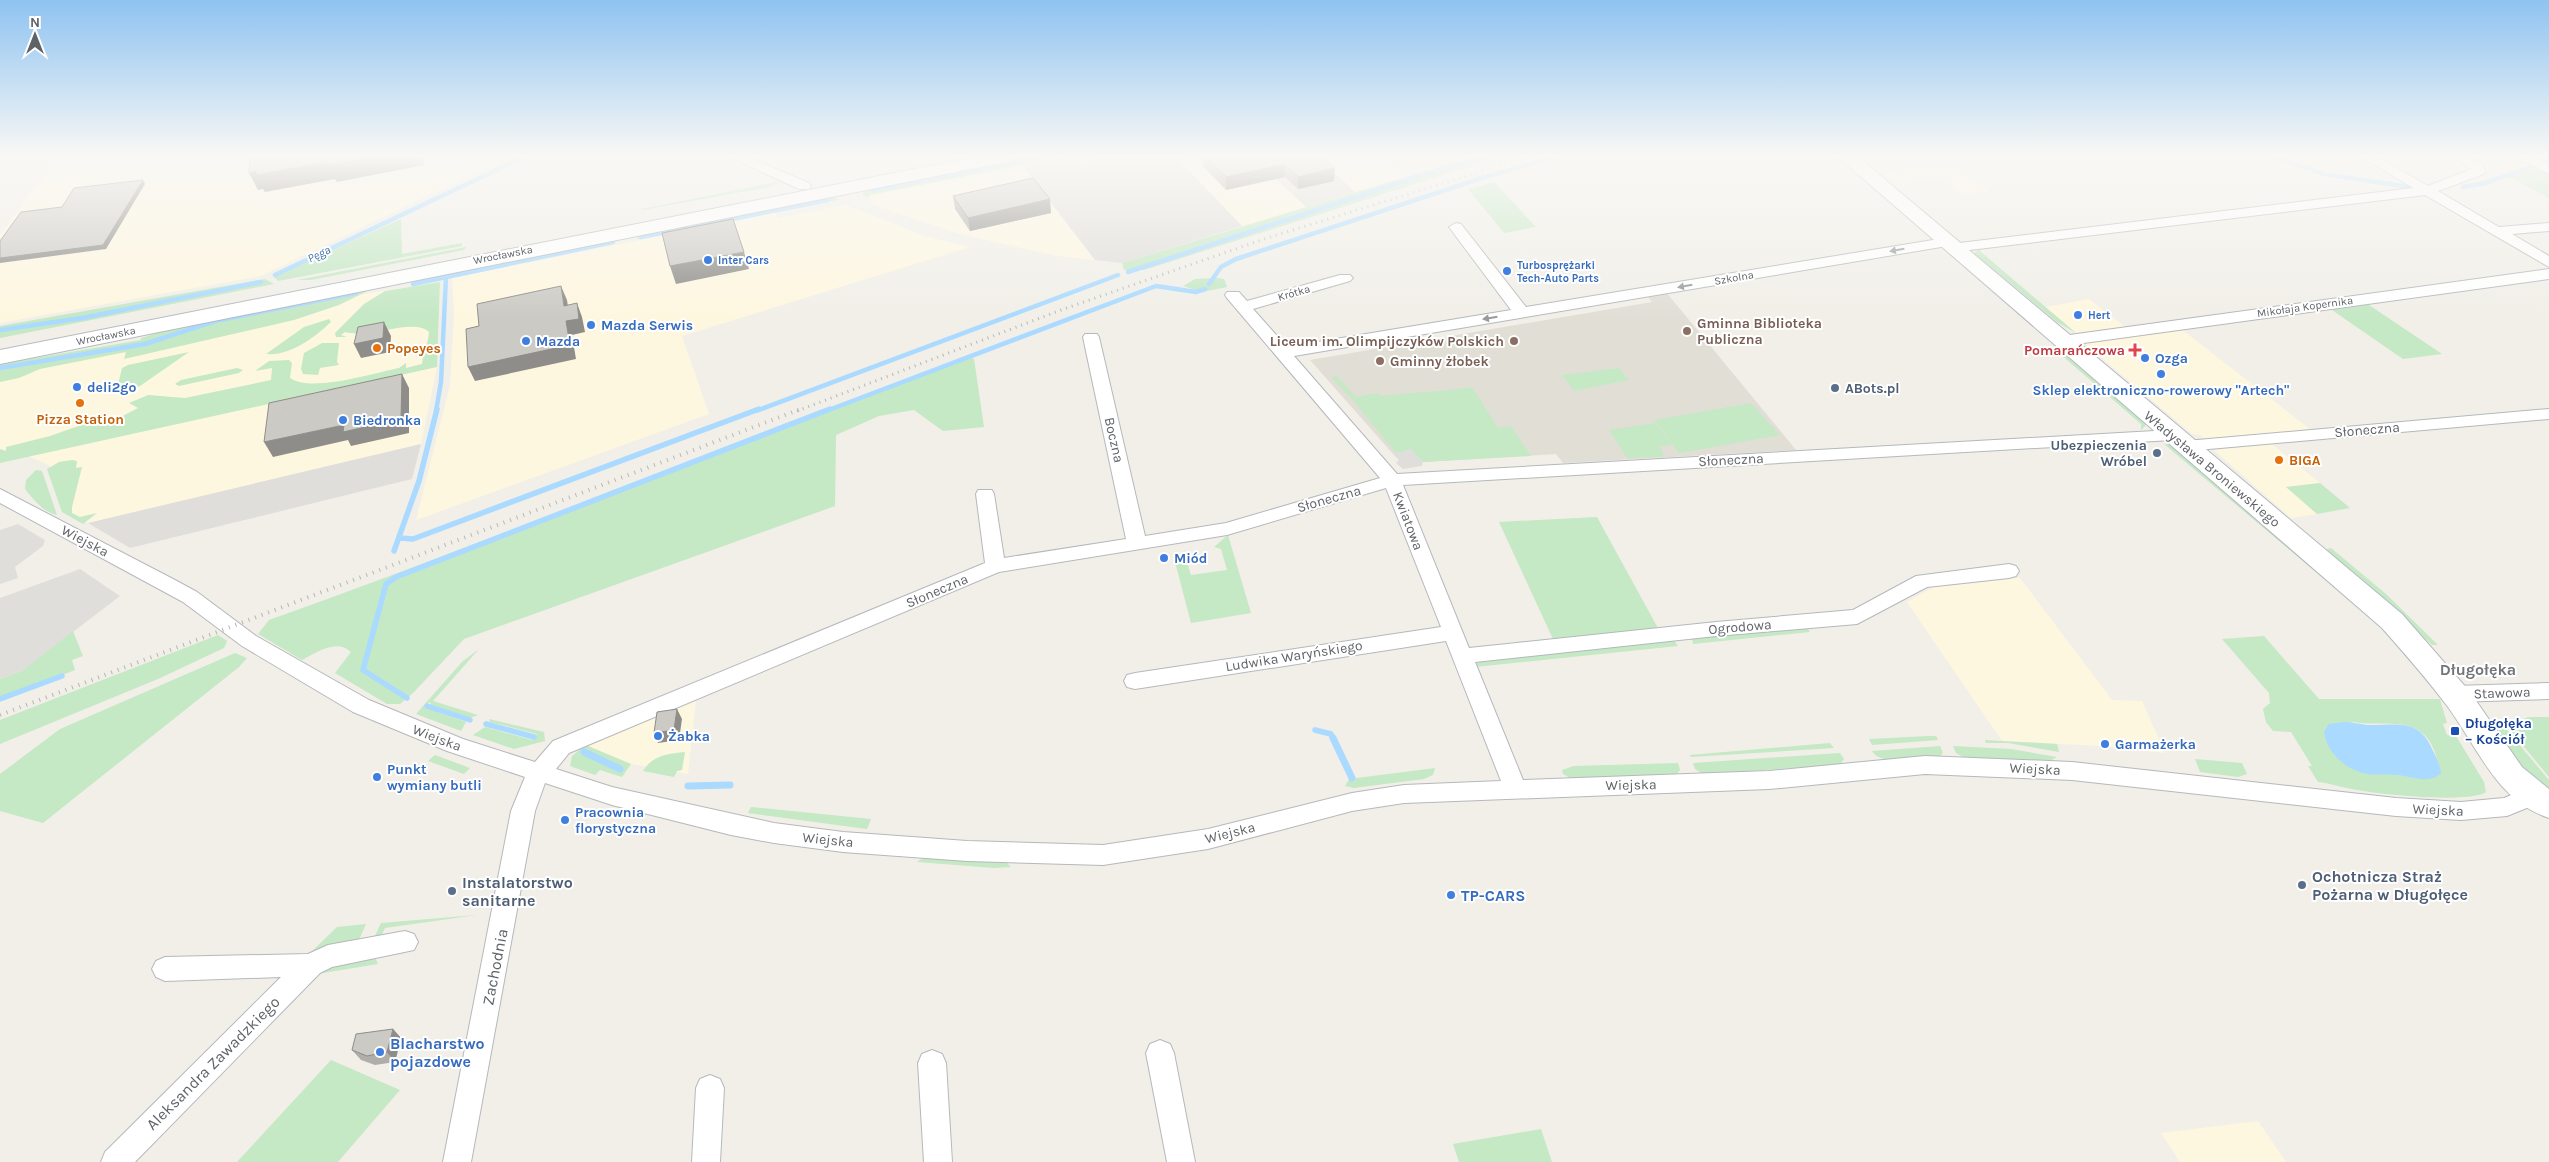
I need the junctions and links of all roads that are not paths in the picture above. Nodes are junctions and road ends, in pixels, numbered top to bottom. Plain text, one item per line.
1 (681, 210) edge
2 (730, 210) edge
3 (1909, 210) edge
4 (2256, 210) edge
5 (2459, 210) edge
6 (1456, 227) dead end
7 (2549, 228) edge
8 (2497, 232) junction
9 (1949, 245) junction
10 (2549, 262) edge
11 (2549, 274) edge
12 (1345, 278) dead end
13 (1238, 301) joint
14 (1522, 313) junction
15 (1091, 337) dead end
16 (2062, 341) junction
17 (0, 344) edge
18 (1282, 353) junction
19 (0, 357) edge
20 (2549, 414) edge
21 (2179, 441) junction
22 (1392, 480) junction
23 (985, 494) dead end
24 (0, 495) edge
25 (1137, 543) junction
26 (995, 566) junction
27 (2009, 571) dead end
28 (1453, 633) junction
29 (1463, 656) junction
30 (1135, 682) dead end
31 (2549, 691) edge
32 (2455, 694) junction
33 (538, 773) junction
34 (1515, 788) junction
35 (2540, 801) edge
36 (405, 942) dead end
37 (311, 964) junction
38 (165, 969) dead end
39 (1160, 1053) dead end
40 (932, 1063) dead end
41 (710, 1088) dead end
42 (115, 1162) edge
43 (456, 1162) edge
44 (706, 1162) edge
45 (938, 1162) edge
46 (1181, 1162) edge

1 - 17 main road, Wrocławska
2 - 19 main road, Wrocławska
3 - 9 main road, Władysława Broniewskiego
4 - 9 street, Szkolna
5 - 8 street
6 - 14 street
7 - 8 street
8 - 10 street
9 -> 14 street, Szkolna
9 - 16 main road, Władysława Broniewskiego
11 - 16 street, Mikołaja Kopernika
12 - 13 street, Krótka
13 - 18 street, Kwiatowa
14 -> 18 street, Szkolna
15 - 25 street, Boczna
16 - 21 main road, Władysława Broniewskiego
18 - 22 street, Kwiatowa
20 - 21 street, Słoneczna
21 - 22 street, Słoneczna
21 - 32 main road, Władysława Broniewskiego
22 - 25 street, Słoneczna
22 - 28 street, Kwiatowa
23 - 26 street
24 - 33 street, Wiejska
25 - 26 street, Słoneczna
26 - 33 street, Słoneczna
27 - 29 street, Ogrodowa
28 - 29 street, Kwiatowa
28 - 30 street, Ludwika Waryńskiego
29 - 34 street, Kwiatowa
31 - 32 street, Stawowa
32 - 35 main road, Władysława Broniewskiego
33 - 34 street, Wiejska
33 - 43 street, Zachodnia
34 - 35 street, Wiejska
36 - 37 street, Aleksandra Zawadzkiego
37 - 38 street, Aleksandra Zawadzkiego
37 - 42 street, Aleksandra Zawadzkiego
39 - 46 street
40 - 45 street
41 - 44 street

